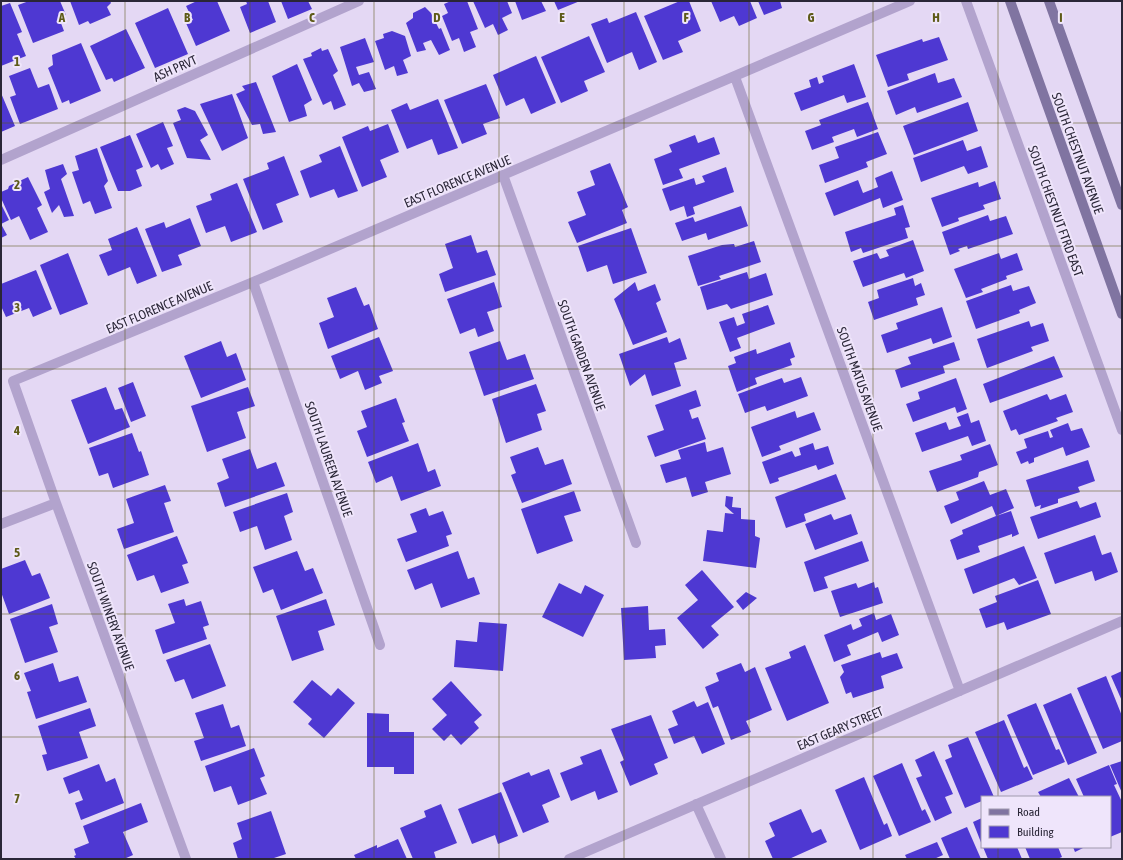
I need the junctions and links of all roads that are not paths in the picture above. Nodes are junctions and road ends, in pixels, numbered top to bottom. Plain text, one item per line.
1 (359, 1) edge
2 (910, 1) edge
3 (966, 1) edge
4 (1010, 1) edge
5 (1048, 1) edge
6 (735, 77) junction
7 (1, 160) edge
8 (503, 176) junction
9 (1122, 205) edge
10 (253, 282) junction
11 (1122, 314) edge
12 (13, 381) joint
13 (1122, 430) edge
14 (56, 503) junction
15 (1, 524) edge
16 (636, 543) dead end
17 (1122, 621) edge
18 (380, 645) dead end
19 (960, 691) junction
20 (696, 804) junction
21 (186, 859) edge
22 (569, 859) edge
23 (721, 859) edge

1 - 7 street, ASH PRVT
2 - 6 street, EAST FLORENCE AVENUE
3 - 13 street, SOUTH CHESTNUT FTRD EAST
4 - 11 main road, SOUTH CHESTNUT AVENUE
5 - 9 main road, SOUTH CHESTNUT AVENUE
6 - 8 street, EAST FLORENCE AVENUE
6 - 19 street, SOUTH MATUS AVENUE
8 - 10 street, EAST FLORENCE AVENUE
8 - 16 street, SOUTH GARDEN AVENUE
10 - 12 street, EAST FLORENCE AVENUE
10 - 18 street, SOUTH LAUREEN AVENUE
12 - 14 street, SOUTH WINERY AVENUE
14 - 15 street
14 - 21 street, SOUTH WINERY AVENUE
17 - 19 street, EAST GEARY STREET
19 - 20 street, EAST GEARY STREET
20 - 22 street, EAST GEARY STREET
20 - 23 street

